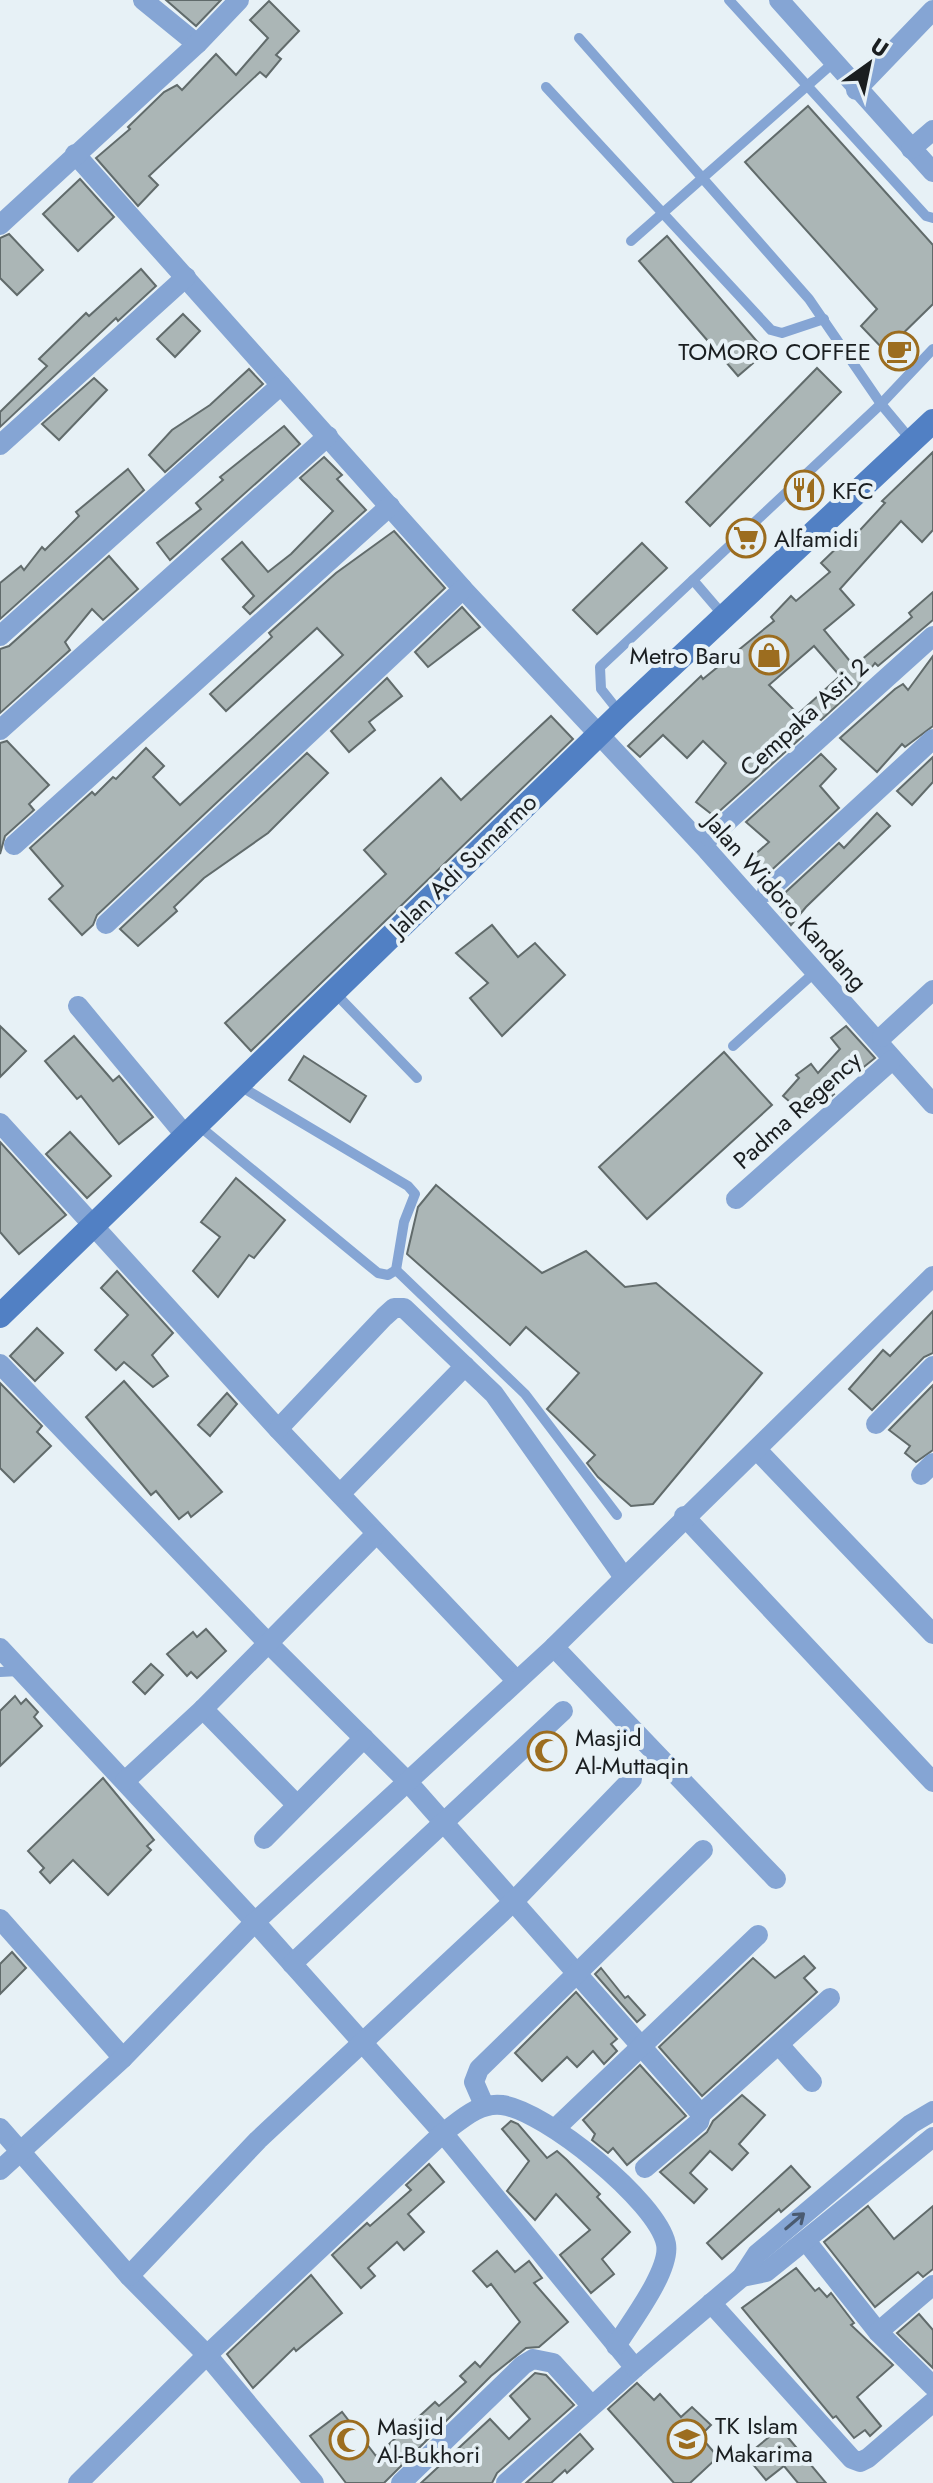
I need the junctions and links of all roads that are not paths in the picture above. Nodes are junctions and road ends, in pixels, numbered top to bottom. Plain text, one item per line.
1 (143, 0) edge
2 (239, 0) edge
3 (729, 0) edge
4 (792, 4) edge
5 (933, 10) edge
6 (579, 38) dead end
7 (197, 44) junction
8 (833, 63) junction
9 (808, 86) junction
10 (546, 87) dead end
11 (856, 90) junction
12 (933, 130) edge
13 (911, 149) junction
14 (75, 154) junction
15 (933, 172) edge
16 (705, 178) junction
17 (662, 214) junction
18 (933, 218) edge
19 (0, 225) edge
20 (631, 241) dead end
21 (186, 277) junction
22 (824, 319) junction
23 (933, 349) edge
24 (281, 385) junction
25 (881, 404) junction
26 (933, 421) edge
27 (328, 436) junction
28 (912, 442) junction
29 (0, 445) edge
30 (390, 506) junction
31 (693, 580) junction
32 (463, 589) junction
33 (723, 615) junction
34 (0, 636) edge
35 (933, 636) edge
36 (620, 714) junction
37 (0, 730) edge
38 (598, 736) junction
39 (933, 739) edge
40 (710, 837) dead end
41 (14, 845) dead end
42 (767, 892) dead end
43 (106, 924) dead end
44 (815, 972) junction
45 (933, 990) edge
46 (332, 991) junction
47 (78, 1006) dead end
48 (882, 1037) dead end
49 (733, 1046) dead end
50 (892, 1060) junction
51 (246, 1074) junction
52 (417, 1078) dead end
53 (933, 1104) edge
54 (0, 1123) edge
55 (191, 1130) junction
56 (736, 1199) dead end
57 (93, 1226) junction
58 (396, 1270) junction
59 (933, 1276) edge
60 (3, 1306) edge
61 (0, 1364) edge
62 (465, 1366) junction
63 (933, 1366) edge
64 (876, 1424) dead end
65 (278, 1429) junction
66 (757, 1450) junction
67 (340, 1494) junction
68 (617, 1515) dead end
69 (684, 1516) junction
70 (376, 1534) junction
71 (623, 1576) junction
72 (933, 1634) edge
73 (268, 1643) junction
74 (554, 1647) junction
75 (0, 1648) edge
76 (10, 1672) edge
77 (515, 1679) junction
78 (203, 1709) junction
79 (563, 1711) dead end
80 (364, 1738) junction
81 (632, 1779) dead end
82 (406, 1780) junction
83 (125, 1781) junction
84 (933, 1782) edge
85 (296, 1804) junction
86 (443, 1820) junction
87 (264, 1839) dead end
88 (703, 1850) dead end
89 (776, 1879) dead end
90 (514, 1901) junction
91 (0, 1919) edge
92 (255, 1922) junction
93 (758, 1935) dead end
94 (292, 1964) junction
95 (578, 1975) junction
96 (830, 1998) dead end
97 (362, 2041) junction
98 (780, 2046) junction
99 (639, 2047) junction
100 (123, 2058) junction
101 (812, 2082) dead end
102 (484, 2105) junction
103 (933, 2111) edge
104 (701, 2114) junction
105 (560, 2124) dead end
106 (0, 2128) edge
107 (443, 2133) junction
108 (933, 2137) edge
109 (20, 2151) junction
110 (645, 2168) dead end
111 (0, 2170) edge
112 (841, 2183) junction
113 (855, 2200) junction
114 (806, 2241) junction
115 (129, 2276) junction
116 (742, 2277) junction
117 (933, 2285) edge
118 (711, 2303) junction
119 (878, 2332) junction
120 (616, 2346) junction
121 (207, 2355) junction
122 (635, 2368) junction
123 (933, 2386) edge
124 (933, 2402) edge
125 (591, 2405) junction
126 (78, 2483) edge
127 (314, 2483) edge
128 (401, 2483) edge
129 (506, 2483) edge

1 - 7 street
2 - 7 street
3 - 9 lane
4 - 8 street
5 - 11 street
6 - 16 lane
7 - 14 street
8 - 9 lane
8 - 11 street
9 - 16 lane
9 - 18 lane
10 - 17 lane
11 - 13 street
12 - 13 street
13 - 15 street
14 - 19 street
14 - 21 street, Jalan Widoro Kandang
16 - 17 lane
16 - 22 lane
17 - 20 lane
17 - 22 lane
21 - 24 street, Jalan Widoro Kandang
21 - 29 street
22 - 25 lane
23 - 25 lane
24 - 27 street, Jalan Widoro Kandang
24 - 34 street
25 - 28 lane
25 - 31 lane
26 - 28 main road, Jalan Adi Sumarmo
27 - 30 street, Jalan Widoro Kandang
27 - 37 street
28 - 33 main road, Jalan Adi Sumarmo
30 - 32 street, Jalan Widoro Kandang
30 - 41 street
31 - 33 lane
31 - 36 lane
32 - 38 street, Jalan Widoro Kandang
32 - 43 street
33 - 36 main road, Jalan Adi Sumarmo
35 - 40 street, Cempaka Asri 2
36 - 38 main road, Jalan Adi Sumarmo
38 - 44 street, Jalan Widoro Kandang
38 - 46 main road, Jalan Adi Sumarmo
39 - 42 street
44 - 49 lane
44 - 50 street, Jalan Widoro Kandang
45 - 48 street
46 - 51 main road, Jalan Adi Sumarmo
46 - 52 lane
47 - 55 street
50 - 53 street, Jalan Widoro Kandang
50 - 56 street, Padma Regency
51 - 55 main road, Jalan Adi Sumarmo
51 - 58 lane
54 - 57 street
55 - 57 main road, Jalan Adi Sumarmo
55 - 58 lane
57 - 60 main road, Jalan Adi Sumarmo
57 - 65 street
58 - 68 lane
59 - 66 street
61 - 73 street
62 - 65 street
62 - 67 street
62 - 71 street
63 - 64 street
65 - 67 street
66 - 69 street
66 - 72 street
67 - 70 street
69 - 71 street
69 - 84 street
70 - 73 street
70 - 77 street
71 - 74 street
73 - 78 street
73 - 80 street
74 - 77 street
74 - 89 street
75 - 76 street
76 - 83 street
77 - 82 street
78 - 83 street
78 - 85 street
79 - 86 street
80 - 82 street
80 - 85 street
81 - 90 street
82 - 86 street
82 - 92 street
83 - 92 street
85 - 87 street
86 - 90 street
86 - 94 street
88 - 95 street
90 - 95 street
90 - 97 street
91 - 100 street
92 - 94 street
92 - 100 street
93 - 99 street
94 - 97 street
95 - 99 street
95 - 102 street
96 - 98 street
97 - 107 street
97 - 115 street
98 - 101 street
98 - 104 street
99 - 104 street
99 - 105 street
100 - 109 street
102 - 107 street
102 - 120 street
103 - 112 street
104 - 110 street
106 - 109 street
107 - 120 street
107 - 121 street
108 - 113 street
109 - 111 street
109 - 115 street
112 - 113 street
116 -> 112 street
113 - 114 street
114 - 116 street
114 - 119 street
115 - 121 street
116 - 118 street
117 - 119 street
118 - 122 street
118 - 124 street
119 - 123 street
120 - 122 street
121 - 126 street
121 - 127 street
122 - 125 street
125 - 128 street
125 - 129 street

